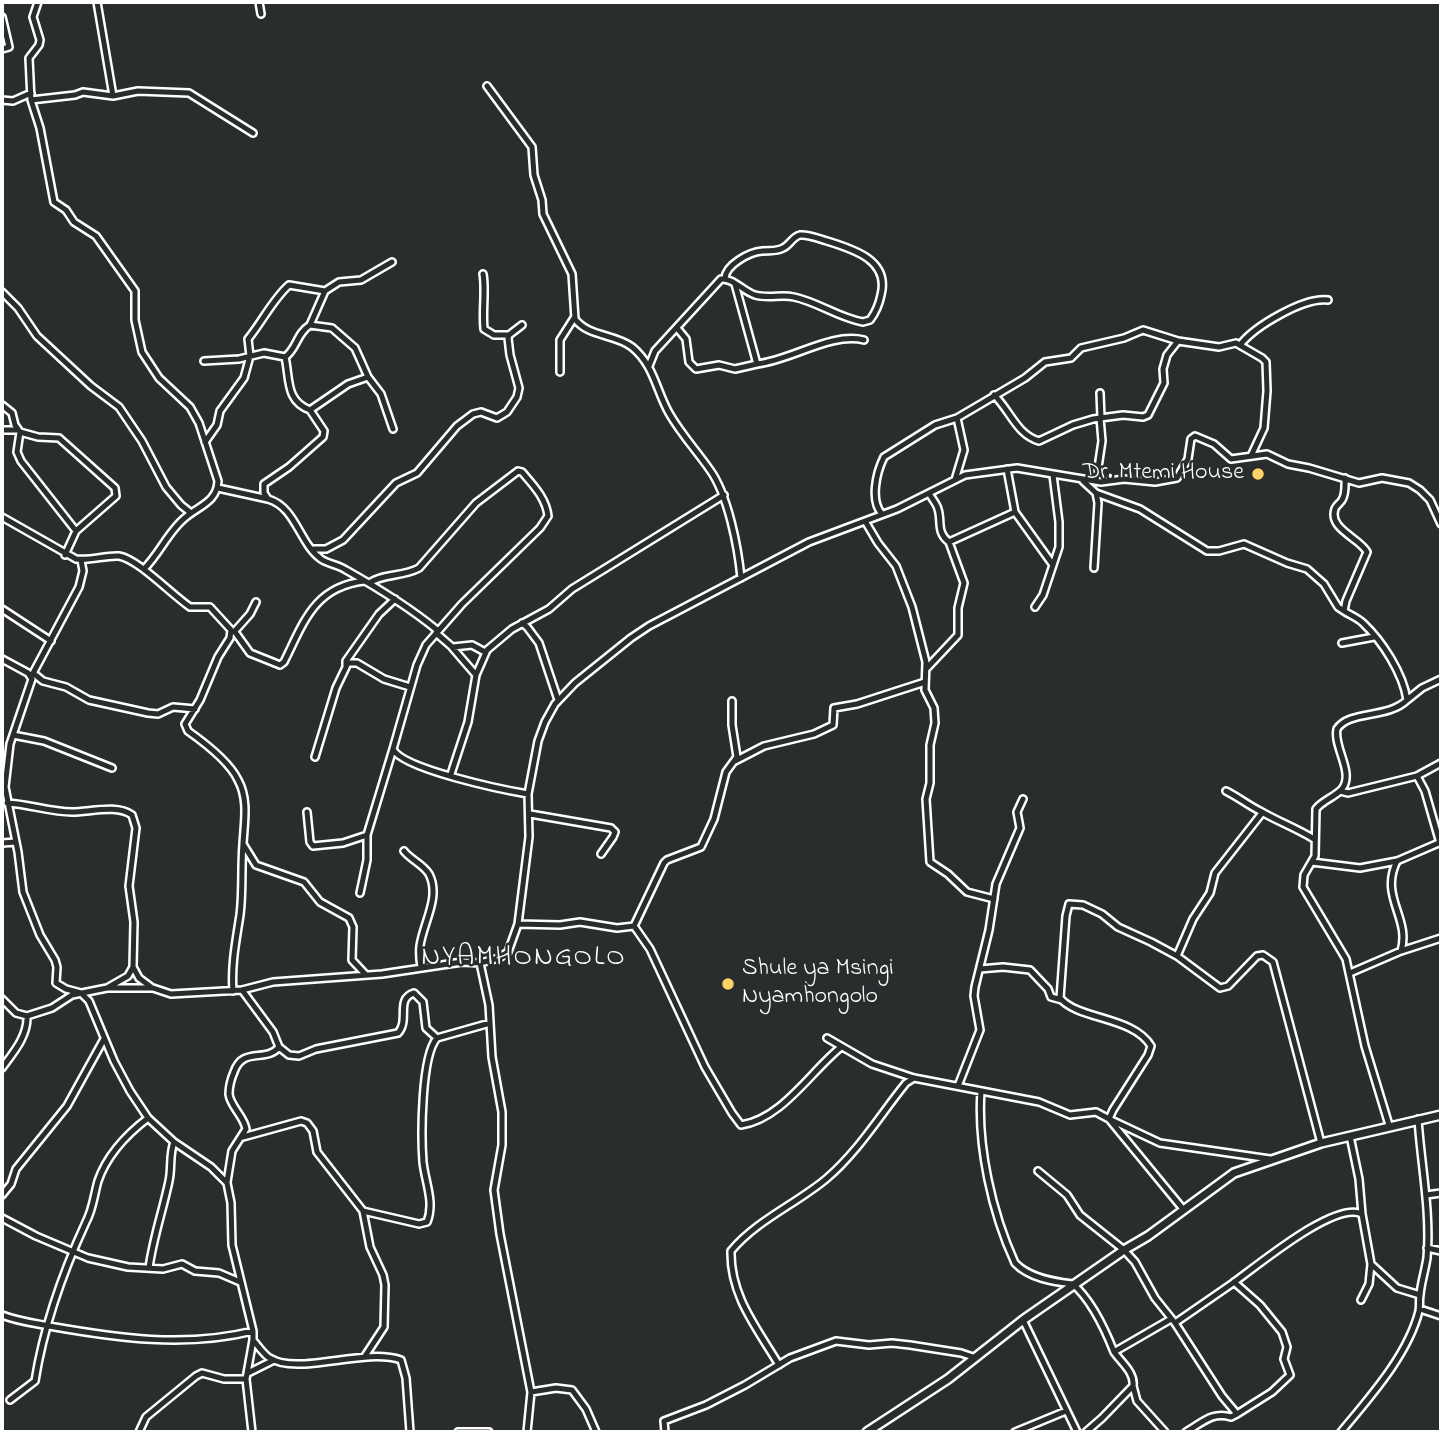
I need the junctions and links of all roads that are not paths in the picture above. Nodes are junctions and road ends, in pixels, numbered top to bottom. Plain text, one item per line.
1 (38, 2) edge
2 (97, 2) edge
3 (259, 2) edge
4 (261, 14) dead end
5 (2, 17) edge
6 (2, 49) edge
7 (487, 86) dead end
8 (31, 96) junction
9 (113, 96) junction
10 (2, 100) edge
11 (253, 133) dead end
12 (392, 262) dead end
13 (483, 274) dead end
14 (725, 278) junction
15 (735, 284) junction
16 (325, 291) junction
17 (2, 292) edge
18 (1328, 300) dead end
19 (574, 318) junction
20 (310, 324) junction
21 (522, 325) dead end
22 (677, 328) junction
23 (509, 335) junction
24 (864, 340) dead end
25 (1178, 341) junction
26 (1240, 345) junction
27 (250, 356) junction
28 (285, 357) junction
29 (204, 361) dead end
30 (757, 364) junction
31 (649, 366) junction
32 (560, 372) dead end
33 (368, 377) junction
34 (1100, 393) dead end
35 (994, 395) junction
36 (2, 405) edge
37 (310, 410) junction
38 (957, 418) junction
39 (1101, 418) junction
40 (393, 429) dead end
41 (2, 430) edge
42 (18, 431) junction
43 (205, 442) junction
44 (1251, 456) junction
45 (1007, 468) junction
46 (1053, 475) junction
47 (1345, 478) junction
48 (954, 480) junction
49 (1082, 480) junction
50 (1096, 481) junction
51 (218, 488) junction
52 (929, 493) junction
53 (1096, 493) junction
54 (724, 495) junction
55 (268, 499) junction
56 (1015, 512) junction
57 (191, 513) junction
58 (882, 514) junction
59 (2, 517) edge
60 (865, 521) junction
61 (1441, 524) edge
62 (76, 531) junction
63 (949, 542) junction
64 (314, 549) junction
65 (65, 555) junction
66 (81, 560) junction
67 (1053, 565) junction
68 (1094, 568) dead end
69 (144, 569) junction
70 (741, 578) junction
71 (366, 582) junction
72 (395, 599) junction
73 (256, 602) dead end
74 (1035, 607) dead end
75 (2, 609) edge
76 (1344, 611) junction
77 (522, 623) junction
78 (233, 632) junction
79 (436, 632) junction
80 (1374, 637) junction
81 (51, 641) junction
82 (1342, 643) dead end
83 (453, 648) junction
84 (485, 652) junction
85 (2, 659) edge
86 (346, 665) junction
87 (927, 668) junction
88 (32, 675) junction
89 (476, 675) junction
90 (925, 682) junction
91 (1440, 682) edge
92 (410, 687) junction
93 (1407, 699) junction
94 (558, 700) junction
95 (732, 701) dead end
96 (195, 709) junction
97 (13, 736) junction
98 (393, 748) junction
99 (315, 757) dead end
100 (735, 761) junction
101 (1441, 764) edge
102 (112, 768) dead end
103 (451, 774) junction
104 (1418, 776) junction
105 (1226, 791) dead end
106 (1340, 791) junction
107 (528, 794) junction
108 (1023, 799) dead end
109 (7, 803) junction
110 (307, 812) dead end
111 (1262, 813) junction
112 (530, 814) junction
113 (368, 835) junction
114 (1314, 839) junction
115 (2, 842) edge
116 (16, 842) junction
117 (1441, 843) edge
118 (243, 844) junction
119 (404, 851) dead end
120 (601, 854) dead end
121 (1396, 861) junction
122 (1312, 862) junction
123 (360, 894) dead end
124 (994, 899) junction
125 (518, 924) junction
126 (634, 926) junction
127 (1441, 938) edge
128 (1401, 951) junction
129 (1177, 956) junction
130 (480, 963) junction
131 (133, 967) junction
132 (421, 968) junction
133 (980, 969) junction
134 (1350, 973) junction
135 (366, 975) junction
136 (107, 988) junction
137 (153, 988) junction
138 (242, 990) junction
139 (233, 991) junction
140 (81, 993) junction
141 (2, 999) edge
142 (1062, 1000) junction
143 (27, 1016) junction
144 (490, 1023) junction
145 (437, 1038) junction
146 (827, 1038) dead end
147 (104, 1039) junction
148 (279, 1046) junction
149 (841, 1046) junction
150 (2, 1068) edge
151 (914, 1078) junction
152 (958, 1086) junction
153 (981, 1091) junction
154 (1441, 1115) edge
155 (148, 1118) junction
156 (1109, 1119) junction
157 (1418, 1119) junction
158 (1389, 1125) junction
159 (1350, 1136) junction
160 (243, 1137) junction
161 (174, 1142) junction
162 (1321, 1143) junction
163 (1270, 1160) junction
164 (1038, 1171) dead end
165 (226, 1183) junction
166 (1441, 1192) edge
167 (2, 1195) edge
168 (1426, 1195) junction
169 (1183, 1209) junction
170 (363, 1211) junction
171 (1362, 1214) junction
172 (2, 1218) edge
173 (1427, 1248) junction
174 (1124, 1250) junction
175 (72, 1251) junction
176 (1441, 1251) edge
177 (1371, 1265) junction
178 (149, 1268) junction
179 (1234, 1282) junction
180 (240, 1283) junction
181 (1073, 1284) junction
182 (1420, 1295) junction
183 (1361, 1300) dead end
184 (1420, 1309) junction
185 (2, 1315) edge
186 (1441, 1316) edge
187 (1023, 1320) junction
188 (1173, 1321) junction
189 (47, 1326) junction
190 (253, 1331) junction
191 (253, 1340) junction
192 (1114, 1352) junction
193 (365, 1356) junction
194 (976, 1358) junction
195 (274, 1360) junction
196 (779, 1365) junction
197 (247, 1376) junction
198 (1133, 1386) junction
199 (531, 1392) junction
200 (10, 1400) dead end
201 (1120, 1401) junction
202 (1137, 1401) junction
203 (1066, 1411) junction
204 (1237, 1414) junction
205 (139, 1432) edge
206 (252, 1432) edge
207 (410, 1432) edge
208 (458, 1432) edge
209 (489, 1432) edge
210 (527, 1432) edge
211 (596, 1432) edge
212 (665, 1432) edge
213 (867, 1432) edge
214 (1015, 1432) edge
215 (1077, 1432) edge
216 (1086, 1432) edge
217 (1165, 1432) edge
218 (1186, 1432) edge
219 (1341, 1432) edge

1 - 8 street
2 - 9 street
3 - 4 street
5 - 6 street
7 - 19 street
8 - 9 street
8 - 10 street
8 - 43 street
9 - 11 street
12 - 16 street
13 - 23 street
14 - 15 street
14 - 15 street
14 - 22 street
15 - 30 street
16 - 20 street
16 - 27 street
17 - 57 street
18 - 26 street
19 - 31 street
19 - 32 street
20 - 28 street
20 - 33 street
21 - 23 street
22 - 30 street
22 - 31 street
23 - 64 street
24 - 30 street
25 - 26 street
25 - 35 street
25 - 39 street
26 - 44 street
27 - 28 street
27 - 29 street
27 - 43 street
28 - 37 street
31 - 54 street
33 - 37 street
33 - 40 street
34 - 39 street
35 - 38 street
35 - 39 street
36 - 42 street
37 - 55 street
38 - 48 street
38 - 58 street
39 - 50 street
41 - 42 street
42 - 62 street
42 - 62 street
43 - 51 street
44 - 47 street
44 - 50 street
45 - 46 street
45 - 48 street
45 - 56 street
46 - 49 street
46 - 67 street
47 - 61 street
47 - 76 street
48 - 52 street
49 - 50 street
49 - 53 street
51 - 55 street
51 - 57 street
52 - 58 street
52 - 63 street
53 - 68 street
53 - 76 street
54 - 70 street
54 - 77 street
55 - 64 street
56 - 63 street
56 - 67 street
57 - 69 street
58 - 60 street
59 - 65 street
60 - 70 street
60 - 87 street
62 - 65 street
63 - 87 street
64 - 71 street
65 - 66 street
66 - 69 street
66 - 81 street
67 - 74 street
69 - 78 street
70 - 94 street
71 - 72 street
71 - 78 street
71 - 79 street
72 - 79 street
72 - 86 street
73 - 78 street
75 - 81 street
76 - 80 street
77 - 84 street
77 - 94 street
78 - 96 street
79 - 83 street
79 - 92 street
80 - 82 street
80 - 93 street
81 - 88 street
83 - 84 street
83 - 89 street
84 - 89 street
85 - 88 street
86 - 92 street
86 - 99 street
87 - 90 street
88 - 96 street
88 - 97 street
89 - 103 street
90 - 100 street
90 - 124 street
91 - 93 street
92 - 98 street
93 - 106 street
94 - 107 street
95 - 100 street
96 - 118 street
97 - 102 street
97 - 109 street
98 - 103 street
98 - 113 street
100 - 126 street
101 - 104 street
103 - 107 street
104 - 106 street
104 - 117 street
105 - 111 street
106 - 114 street
107 - 112 street
108 - 124 street
109 - 116 street
109 - 131 street
110 - 113 street
111 - 114 street
111 - 129 street
112 - 120 street
112 - 125 street
113 - 123 street
114 - 122 street
115 - 116 street
116 - 140 street
117 - 121 street
118 - 135 street
118 - 139 street
119 - 132 street
121 - 122 street
121 - 128 street
122 - 134 street
124 - 133 street
125 - 126 street
125 - 130 street
126 - 149 street
127 - 128 street
128 - 134 street
129 - 142 street
129 - 162 street
130 - 132 street
130 - 144 street
131 - 136 street
131 - 137 street
132 - 135 street
133 - 142 street
133 - 152 street
134 - 158 street
135 - 138 street
136 - 137 street
136 - 140 street
137 - 139 street
138 - 139 street
138 - 148 street
140 - 143 street
140 - 147 street
141 - 143 street
142 - 156 street
143 - 150 street
144 - 145 street
144 - 199 street
145 - 148 street
145 - 170 street
146 - 149 street
147 - 155 street
147 - 167 street
148 - 160 street
149 - 151 street
151 - 152 street
151 - 196 street
152 - 153 street
153 - 156 street
153 - 181 street
154 - 157 main road
155 - 161 street
155 - 175 street
156 - 163 street
156 - 169 street
157 - 158 main road
157 - 168 street
158 - 159 main road
159 - 162 main road
159 - 171 street
160 - 165 street
160 - 170 street
161 - 165 street
161 - 178 street
162 - 163 main road
163 - 169 main road
164 - 174 street
165 - 180 street
166 - 168 street
168 - 173 street
169 - 174 main road
170 - 193 street
171 - 177 street
171 - 179 street
172 - 175 street
173 - 176 street
173 - 182 street
174 - 181 main road
174 - 188 street
175 - 178 street
175 - 189 street
177 - 182 street
177 - 183 street
178 - 180 street
179 - 188 street
179 - 204 street
180 - 190 street
181 - 187 main road
181 - 192 street
182 - 184 street
184 - 186 street
184 - 219 street
185 - 189 street
187 - 194 main road
187 - 203 street
188 - 192 street
188 - 204 street
189 - 190 street
189 - 200 street
190 - 191 street
191 - 195 street
191 - 197 street
192 - 198 street
193 - 195 street
193 - 207 street
194 - 196 street
194 - 213 main road
195 - 197 street
196 - 212 street
197 - 205 street
197 - 206 street
198 - 201 street
198 - 202 street
199 - 210 street
199 - 211 street
201 - 202 street
201 - 216 street
202 - 217 street
203 - 214 street
203 - 215 street
204 - 218 street
208 - 209 street

